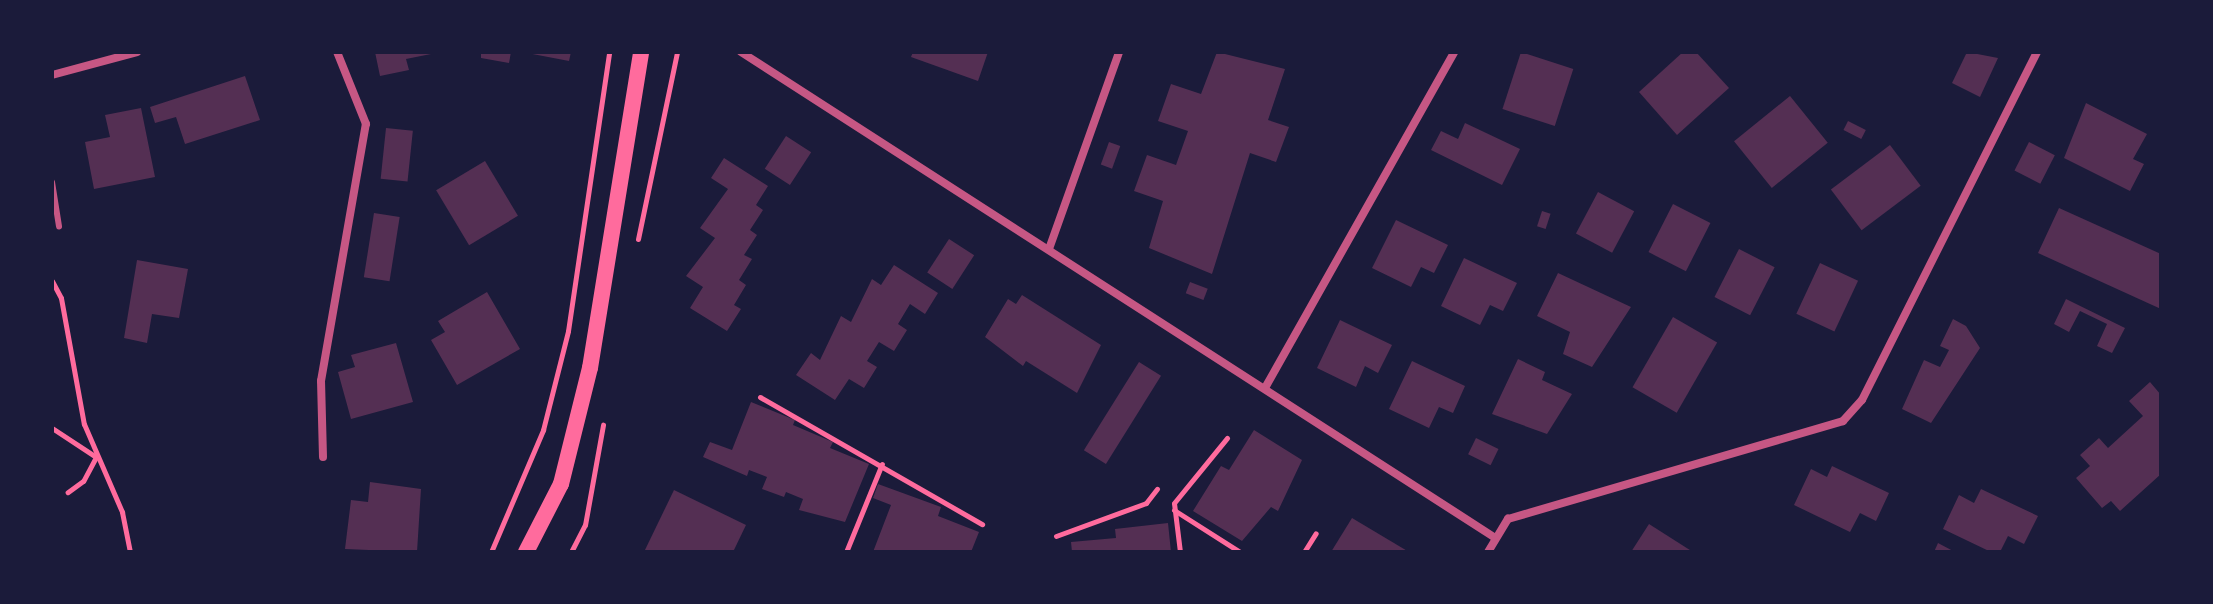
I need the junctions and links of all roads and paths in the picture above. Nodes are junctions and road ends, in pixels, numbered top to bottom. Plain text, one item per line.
1 (137, 52) edge
2 (337, 52) edge
3 (609, 52) edge
4 (641, 52) edge
5 (741, 52) edge
6 (1119, 52) edge
7 (1454, 52) edge
8 (2037, 52) edge
9 (118, 54) edge
10 (52, 75) edge
11 (52, 182) edge
12 (59, 226) dead end
13 (1049, 249) junction
14 (52, 281) edge
15 (1265, 388) junction
16 (760, 397) dead end
17 (52, 428) edge
18 (1227, 438) dead end
19 (96, 457) junction
20 (323, 457) dead end
21 (882, 464) junction
22 (1157, 489) dead end
23 (68, 492) dead end
24 (1174, 510) junction
25 (982, 524) dead end
26 (1316, 533) dead end
27 (1056, 536) dead end
28 (1494, 537) junction
29 (130, 552) edge
30 (491, 552) edge
31 (526, 552) edge
32 (846, 552) edge
33 (1180, 552) edge
34 (1240, 552) edge
35 (1304, 552) edge
36 (1488, 552) edge

1 - 9 street
2 - 20 street
3 - 30 path
4 - 31 main road
5 - 13 street
6 - 13 street
7 - 15 street
8 - 28 street
9 - 10 street
11 - 12 lane
13 - 15 street
14 - 19 path
15 - 28 street
16 - 21 path
17 - 19 path
18 - 24 path
19 - 23 path
19 - 29 path
21 - 25 path
21 - 32 path
22 - 27 path
24 - 33 path
24 - 34 path
26 - 35 path
28 - 36 street

